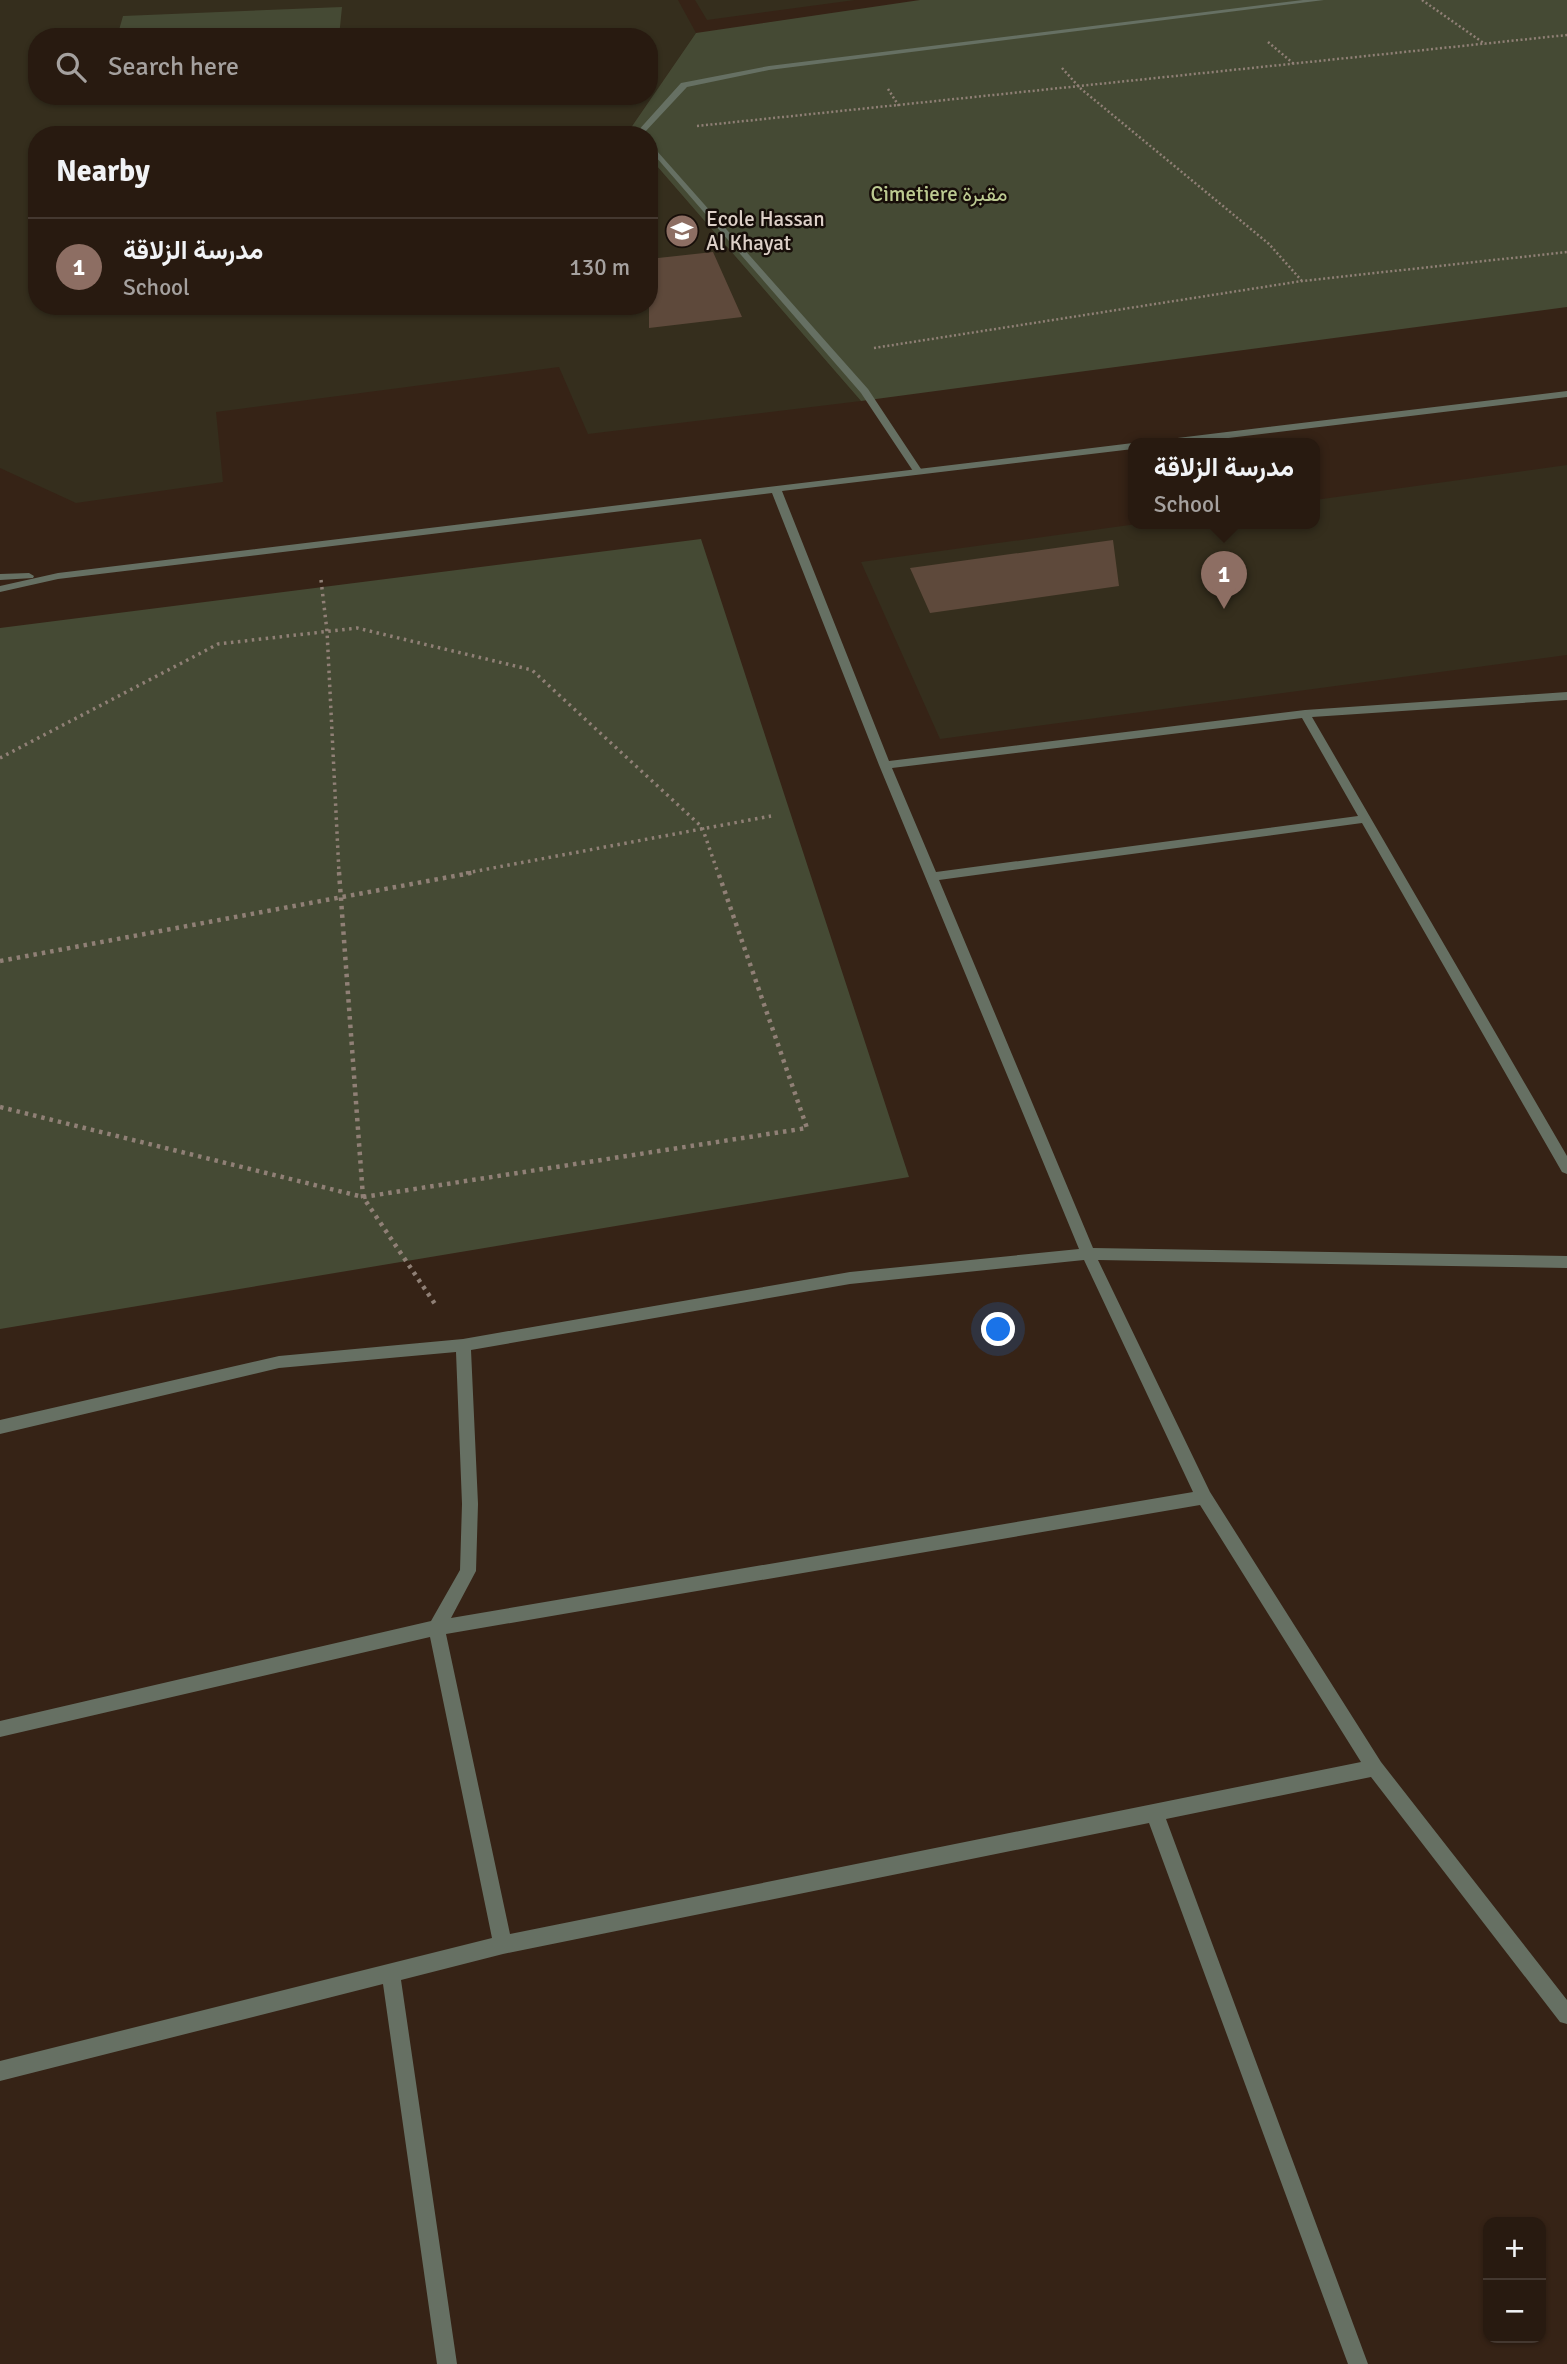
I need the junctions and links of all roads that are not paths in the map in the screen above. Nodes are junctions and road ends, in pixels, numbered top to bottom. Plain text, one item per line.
1 (1320, 0) edge
2 (646, 126) edge
3 (658, 154) edge
4 (1567, 394) edge
5 (1202, 438) edge
6 (1128, 447) edge
7 (918, 472) junction
8 (776, 489) junction
9 (58, 576) junction
10 (0, 577) edge
11 (0, 589) edge
12 (1567, 696) edge
13 (1304, 713) junction
14 (885, 765) junction
15 (1366, 819) junction
16 (931, 877) junction
17 (1567, 1168) edge
18 (1088, 1254) junction
19 (1567, 1262) edge
20 (463, 1345) junction
21 (0, 1427) edge
22 (1204, 1497) junction
23 (436, 1628) junction
24 (0, 1729) edge
25 (1375, 1768) junction
26 (1154, 1812) junction
27 (503, 1945) junction
28 (391, 1972) junction
29 (1567, 2015) edge
30 (0, 2071) edge
31 (447, 2364) edge
32 (1357, 2364) edge

1 - 2 street
3 - 7 street
4 - 5 street
6 - 7 street
7 - 8 street
8 - 9 street
8 - 14 street
9 - 10 street
9 - 11 street
12 - 13 street
13 - 14 street
13 - 15 street
14 - 16 street
15 - 16 street
15 - 17 street
16 - 18 street
18 - 19 street
18 - 20 street
18 - 22 street
20 - 21 street
20 - 23 street
22 - 23 street
22 - 25 street
23 - 24 street
23 - 27 street
25 - 26 street
25 - 29 street
26 - 27 street
26 - 32 street
27 - 28 street
28 - 30 street
28 - 31 street

